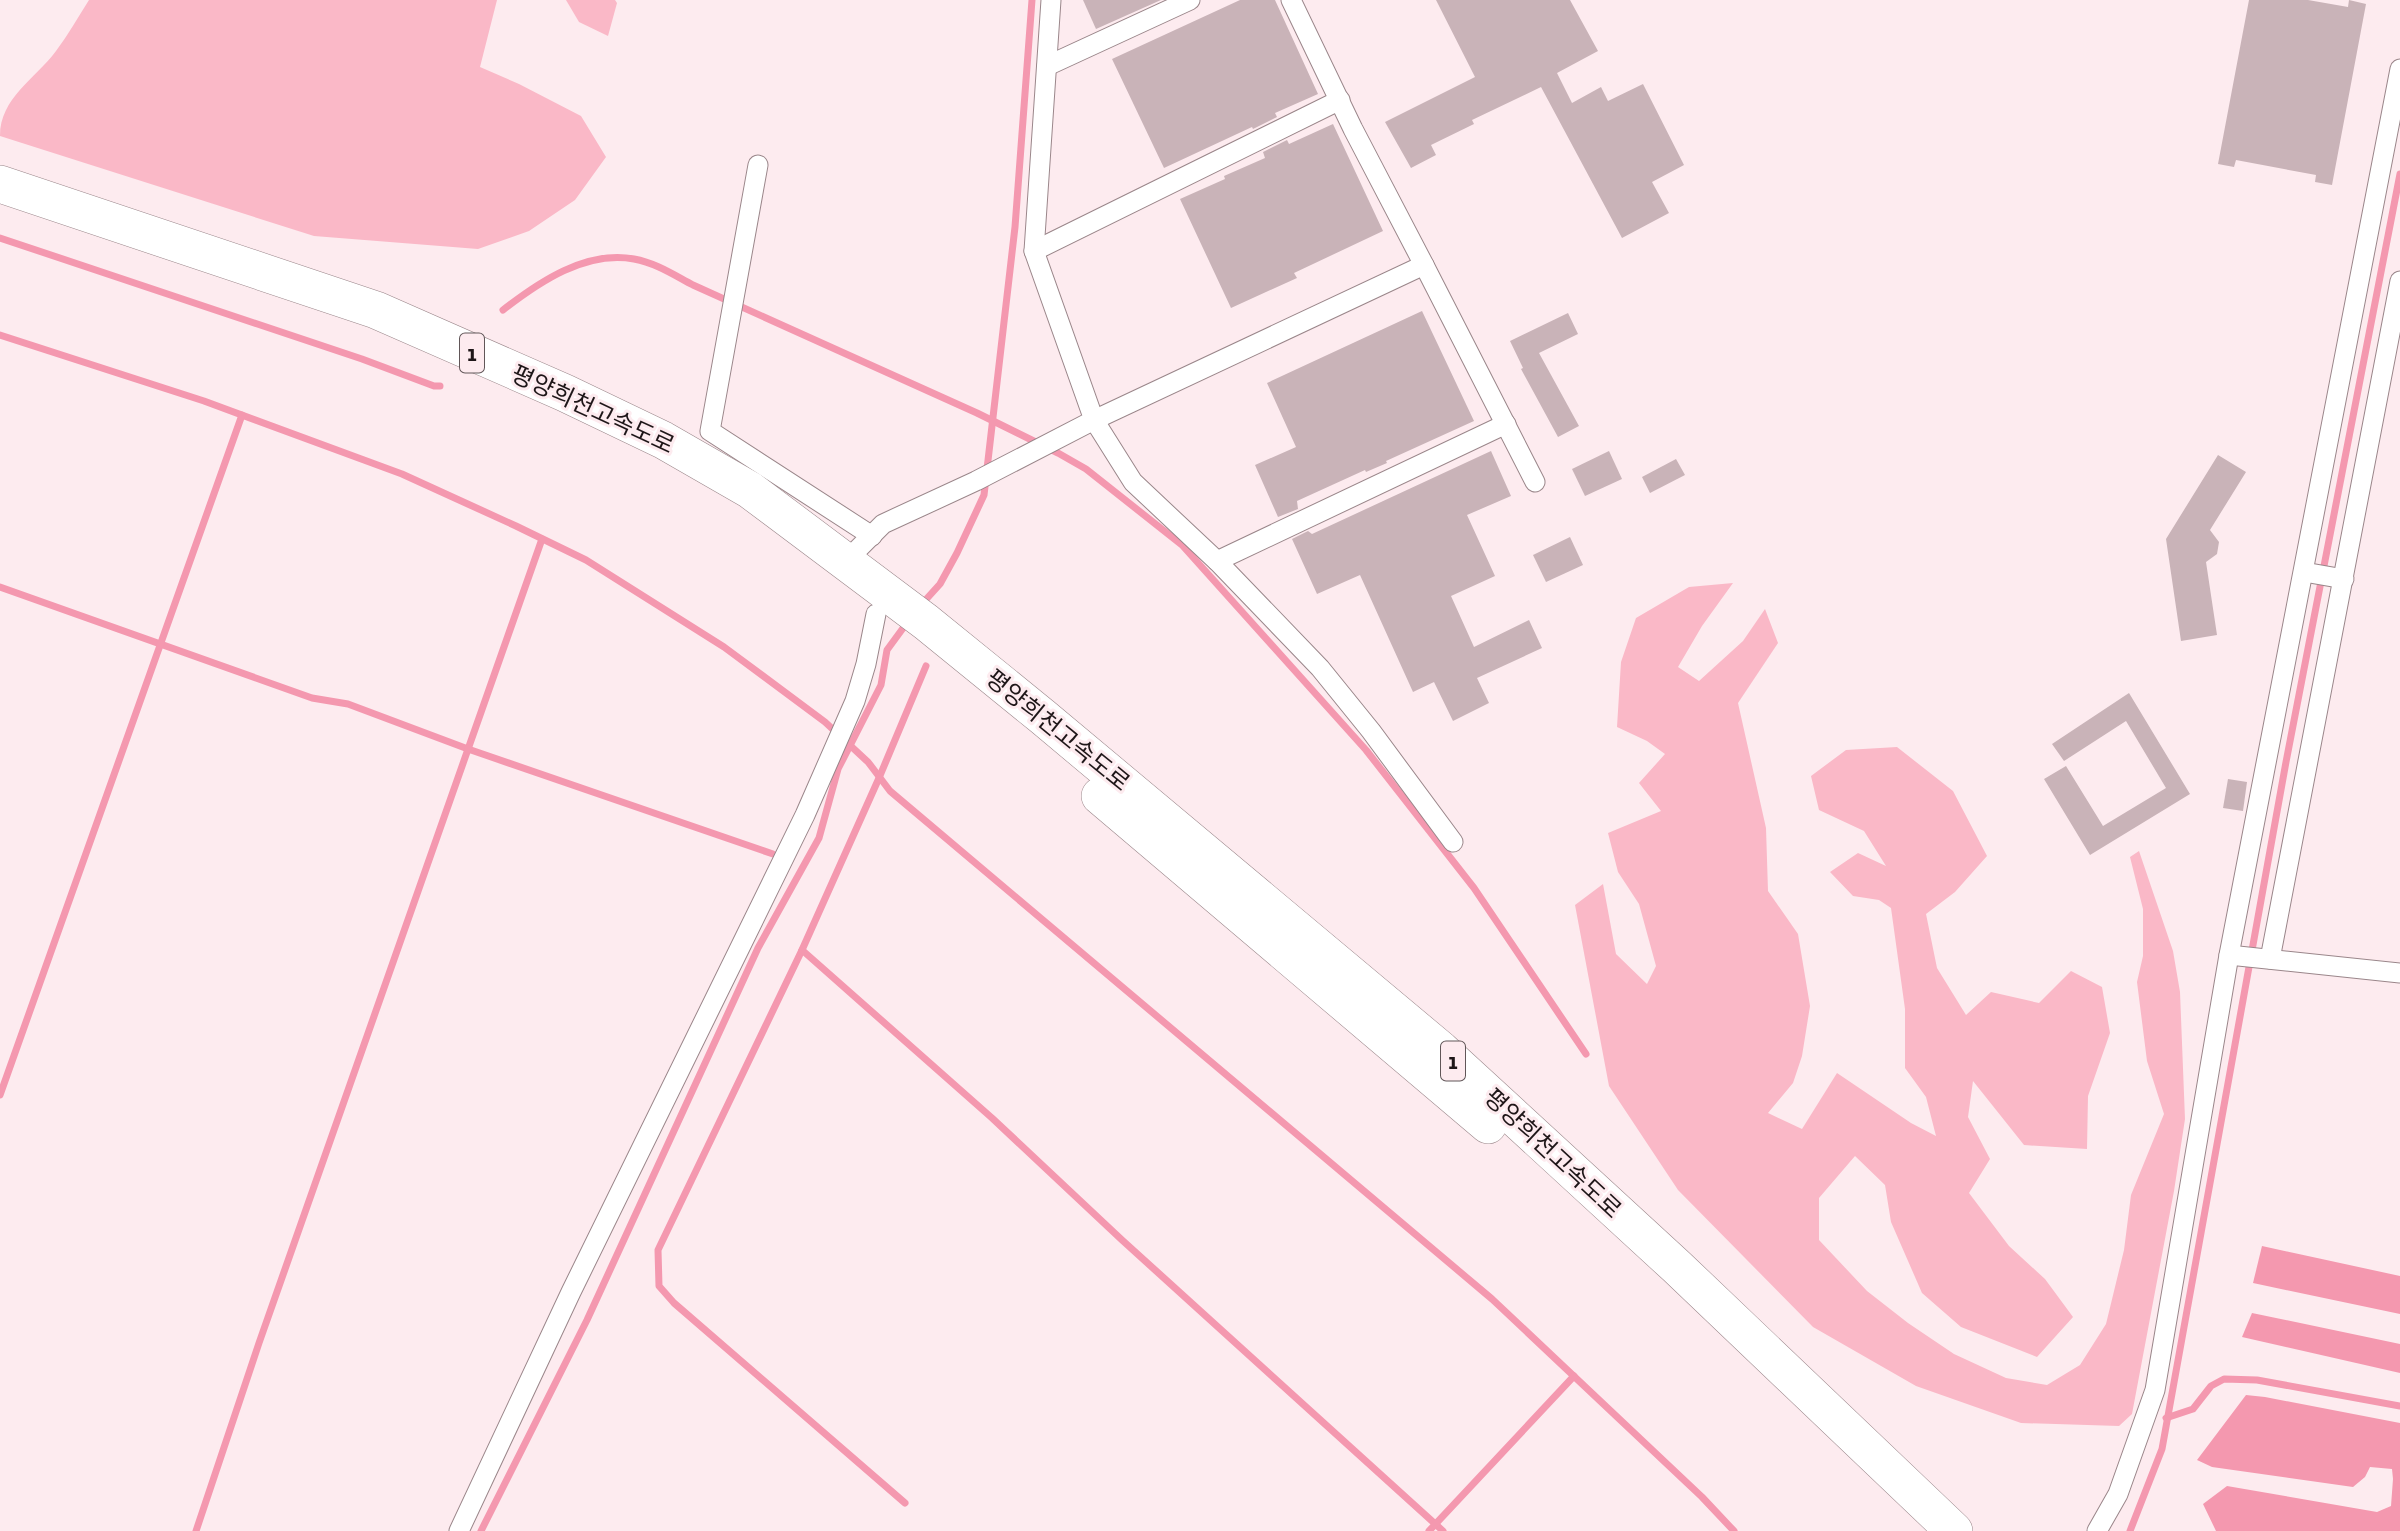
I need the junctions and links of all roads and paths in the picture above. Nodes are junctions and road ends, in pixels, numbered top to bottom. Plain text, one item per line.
1 (1051, 0) edge
2 (1190, 0) edge
3 (1291, 0) edge
4 (1047, 66) junction
5 (2400, 69) edge
6 (1340, 100) junction
7 (758, 165) dead end
8 (0, 184) edge
9 (0, 207) edge
10 (1034, 251) junction
11 (1424, 265) junction
12 (2400, 281) edge
13 (1094, 420) junction
14 (1506, 425) junction
15 (1535, 482) dead end
16 (872, 536) junction
17 (1217, 561) junction
18 (845, 562) junction
19 (2304, 572) junction
20 (2344, 579) junction
21 (901, 621) junction
22 (1453, 842) dead end
23 (2229, 955) junction
24 (2270, 959) junction
25 (2400, 974) edge
26 (459, 1531) edge
27 (1921, 1531) edge
28 (1954, 1531) edge
29 (2097, 1531) edge

1 - 4 street
2 - 4 street
3 - 6 street
4 - 10 street
5 - 19 street
6 - 10 street
6 - 11 street
7 - 16 street
8 - 18 highway, 평양희천고속도로 / 1
9 - 21 highway, 평양희천고속도로 / 1
10 - 13 street
11 - 13 street
11 - 14 street
12 - 20 street
13 - 16 street
13 - 17 street
14 - 15 street
14 - 17 street
16 - 18 street
17 - 22 street
18 - 21 highway, 평양희천고속도로 / 1
19 - 20 street
19 - 23 street
20 - 24 street
21 - 26 street
21 - 27 highway, 평양희천고속도로 / 1
21 - 28 highway, 평양희천고속도로 / 1
23 - 24 street
23 - 29 street
24 - 25 street

